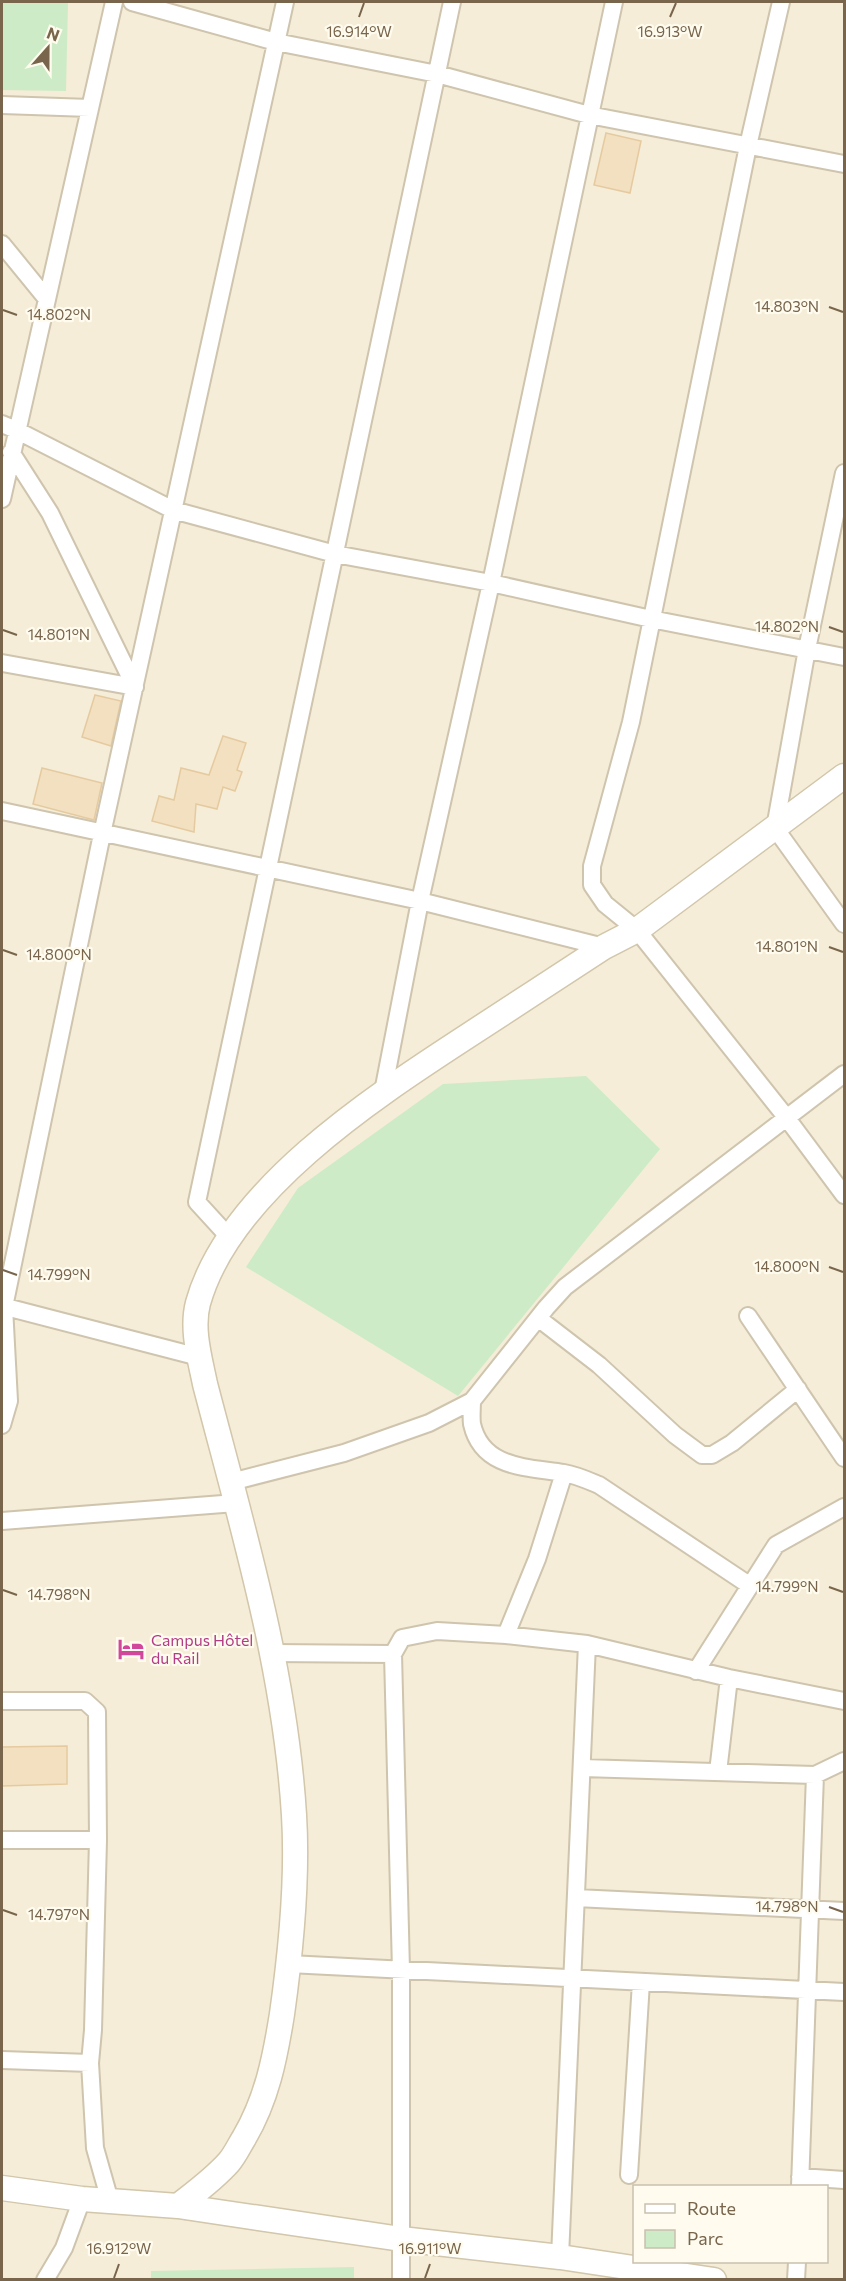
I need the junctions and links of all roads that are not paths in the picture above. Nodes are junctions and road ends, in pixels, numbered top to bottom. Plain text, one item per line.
1 (114, 2) edge
2 (132, 2) edge
3 (285, 2) edge
4 (452, 2) edge
5 (614, 2) edge
6 (781, 2) edge
7 (276, 42) junction
8 (436, 74) junction
9 (2, 105) edge
10 (90, 108) junction
11 (589, 115) junction
12 (748, 146) junction
13 (844, 164) edge
14 (2, 244) edge
15 (46, 298) junction
16 (9, 427) edge
17 (11, 452) junction
18 (844, 473) edge
19 (2, 499) edge
20 (173, 510) junction
21 (335, 554) junction
22 (491, 583) junction
23 (651, 619) junction
24 (807, 649) junction
25 (844, 657) edge
26 (2, 663) edge
27 (135, 687) junction
28 (844, 776) edge
29 (2, 811) edge
30 (775, 828) junction
31 (102, 834) junction
32 (268, 869) junction
33 (420, 901) junction
34 (844, 924) edge
35 (637, 930) junction
36 (604, 947) junction
37 (844, 1074) edge
38 (383, 1092) junction
39 (786, 1117) junction
40 (844, 1195) edge
41 (229, 1237) junction
42 (3, 1306) edge
43 (748, 1316) dead end
44 (538, 1318) junction
45 (199, 1357) junction
46 (798, 1389) junction
47 (472, 1401) junction
48 (2, 1425) edge
49 (844, 1458) edge
50 (564, 1473) junction
51 (233, 1492) junction
52 (844, 1507) edge
53 (2, 1521) edge
54 (749, 1585) junction
55 (506, 1635) junction
56 (587, 1644) junction
57 (273, 1653) junction
58 (393, 1654) junction
59 (696, 1671) junction
60 (729, 1678) junction
61 (2, 1701) edge
62 (844, 1701) edge
63 (844, 1761) edge
64 (582, 1768) junction
65 (718, 1772) junction
66 (815, 1775) junction
67 (2, 1840) edge
68 (98, 1840) junction
69 (576, 1898) junction
70 (810, 1910) junction
71 (844, 1911) edge
72 (289, 1964) junction
73 (400, 1970) junction
74 (573, 1979) junction
75 (641, 1982) junction
76 (807, 1990) junction
77 (844, 1992) edge
78 (2, 2060) edge
79 (90, 2063) junction
80 (629, 2175) dead end
81 (844, 2180) edge
82 (800, 2182) edge
83 (2, 2188) edge
84 (82, 2199) junction
85 (110, 2201) junction
86 (178, 2206) junction
87 (401, 2239) junction
88 (561, 2257) junction
89 (797, 2263) edge
90 (669, 2276) edge
91 (45, 2280) edge
92 (401, 2280) edge
93 (714, 2280) edge
94 (796, 2280) edge

1 - 10 street
2 - 7 street
3 - 7 street
4 - 8 street
5 - 11 street
6 - 12 street
7 - 8 street
7 - 20 street
8 - 11 street
8 - 21 street
9 - 10 street
10 - 15 street
11 - 12 street
11 - 22 street
12 - 13 street
12 - 23 street
14 - 15 street
15 - 16 street
16 - 17 street
16 - 20 street
17 - 19 street
17 - 27 street
18 - 24 street
20 - 21 street
20 - 27 street
21 - 22 street
21 - 32 street
22 - 23 street
22 - 33 street
23 - 24 street
23 - 35 street
24 - 25 street
24 - 30 street
26 - 27 street
27 - 31 street
28 - 30 street
29 - 31 street
30 - 34 street
30 - 35 street
31 - 32 street
31 - 42 street
32 - 33 street
32 - 41 street
33 - 36 street
33 - 38 street
35 - 36 street
35 - 39 street
36 - 38 street
37 - 39 street
38 - 41 street
39 - 40 street
39 - 44 street
41 - 45 street
42 - 45 street
42 - 48 street
43 - 46 street
44 - 46 street
44 - 47 street
45 - 51 street
46 - 49 street
47 - 50 street
47 - 51 street
50 - 54 street
50 - 55 street
51 - 53 street
51 - 57 street
52 - 54 street
54 - 59 street
55 - 56 street
55 - 58 street
56 - 59 street
56 - 64 street
57 - 58 street
57 - 72 street
58 - 73 street
59 - 60 street
60 - 62 street
60 - 65 street
61 - 68 street
63 - 66 street
64 - 65 street
64 - 69 street
65 - 66 street
66 - 70 street
67 - 68 street
68 - 79 street
69 - 70 street
69 - 74 street
70 - 71 street
70 - 76 street
72 - 73 street
72 - 86 street
73 - 74 street
73 - 87 street
74 - 75 street
74 - 88 street
75 - 76 street
75 - 80 street
76 - 77 street
76 - 82 street
78 - 79 street
79 - 85 street
81 - 82 street
83 - 84 street
84 - 85 street
84 - 91 street
85 - 86 street
86 - 87 street
87 - 88 street
87 - 92 street
88 - 90 street
89 - 94 street
90 - 93 street

